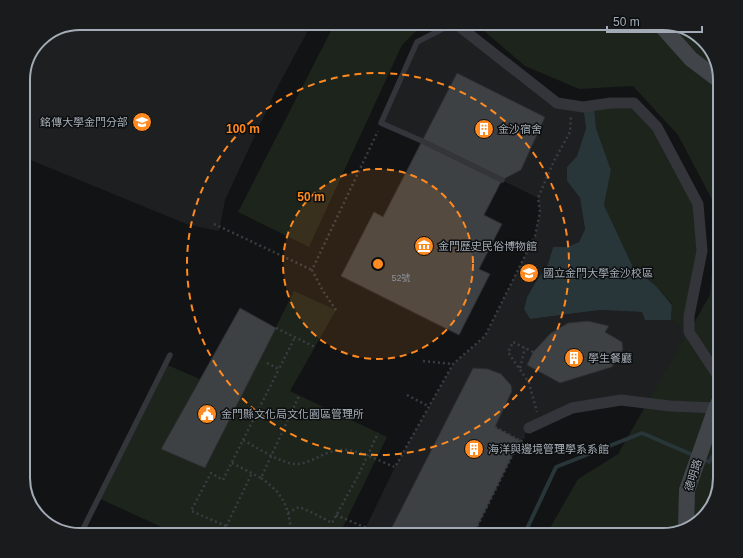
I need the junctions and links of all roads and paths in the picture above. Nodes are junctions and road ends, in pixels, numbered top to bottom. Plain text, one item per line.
1 (440, 30) edge
2 (463, 30) edge
3 (665, 30) edge
4 (712, 75) edge
5 (570, 105) junction
6 (381, 123) junction
7 (502, 180) dead end
8 (214, 224) dead end
9 (312, 270) junction
10 (336, 310) dead end
11 (276, 328) dead end
12 (295, 337) junction
13 (316, 347) dead end
14 (525, 348) junction
15 (533, 352) dead end
16 (170, 355) dead end
17 (423, 361) dead end
18 (267, 363) dead end
19 (453, 364) junction
20 (713, 368) edge
21 (279, 369) junction
22 (520, 369) junction
23 (407, 395) dead end
24 (299, 396) dead end
25 (713, 404) edge
26 (428, 406) junction
27 (713, 418) edge
28 (495, 427) dead end
29 (529, 428) junction
30 (378, 434) dead end
31 (243, 440) junction
32 (521, 441) junction
33 (272, 455) junction
34 (368, 455) junction
35 (232, 463) junction
36 (252, 473) junction
37 (261, 478) junction
38 (288, 513) junction
39 (336, 515) junction
40 (686, 522) edge
41 (226, 526) joint
42 (84, 528) edge
43 (291, 528) edge
44 (367, 528) edge
45 (476, 528) edge

1 - 6 lane
2 - 5 street
3 - 4 street
5 - 19 path
5 - 20 street
6 - 7 lane
6 - 9 path
8 - 9 path
9 - 10 path
11 - 12 path
12 - 13 path
12 - 21 path
14 - 15 path
14 - 22 path
14 - 22 path
16 - 42 lane
17 - 19 path
18 - 21 path
19 - 26 path
21 - 31 path
22 - 29 path
23 - 26 path
24 - 33 path
25 - 29 street
26 - 34 path
27 - 40 street, 德明路
28 - 32 path
29 - 32 path
30 - 34 path
31 - 33 path
31 - 35 path
32 - 45 path
33 - 34 path
33 - 37 path
34 - 39 path
35 - 36 path
35 - 41 path
36 - 37 path
36 - 41 path
37 - 38 path
38 - 39 path
38 - 43 path
39 - 44 path

